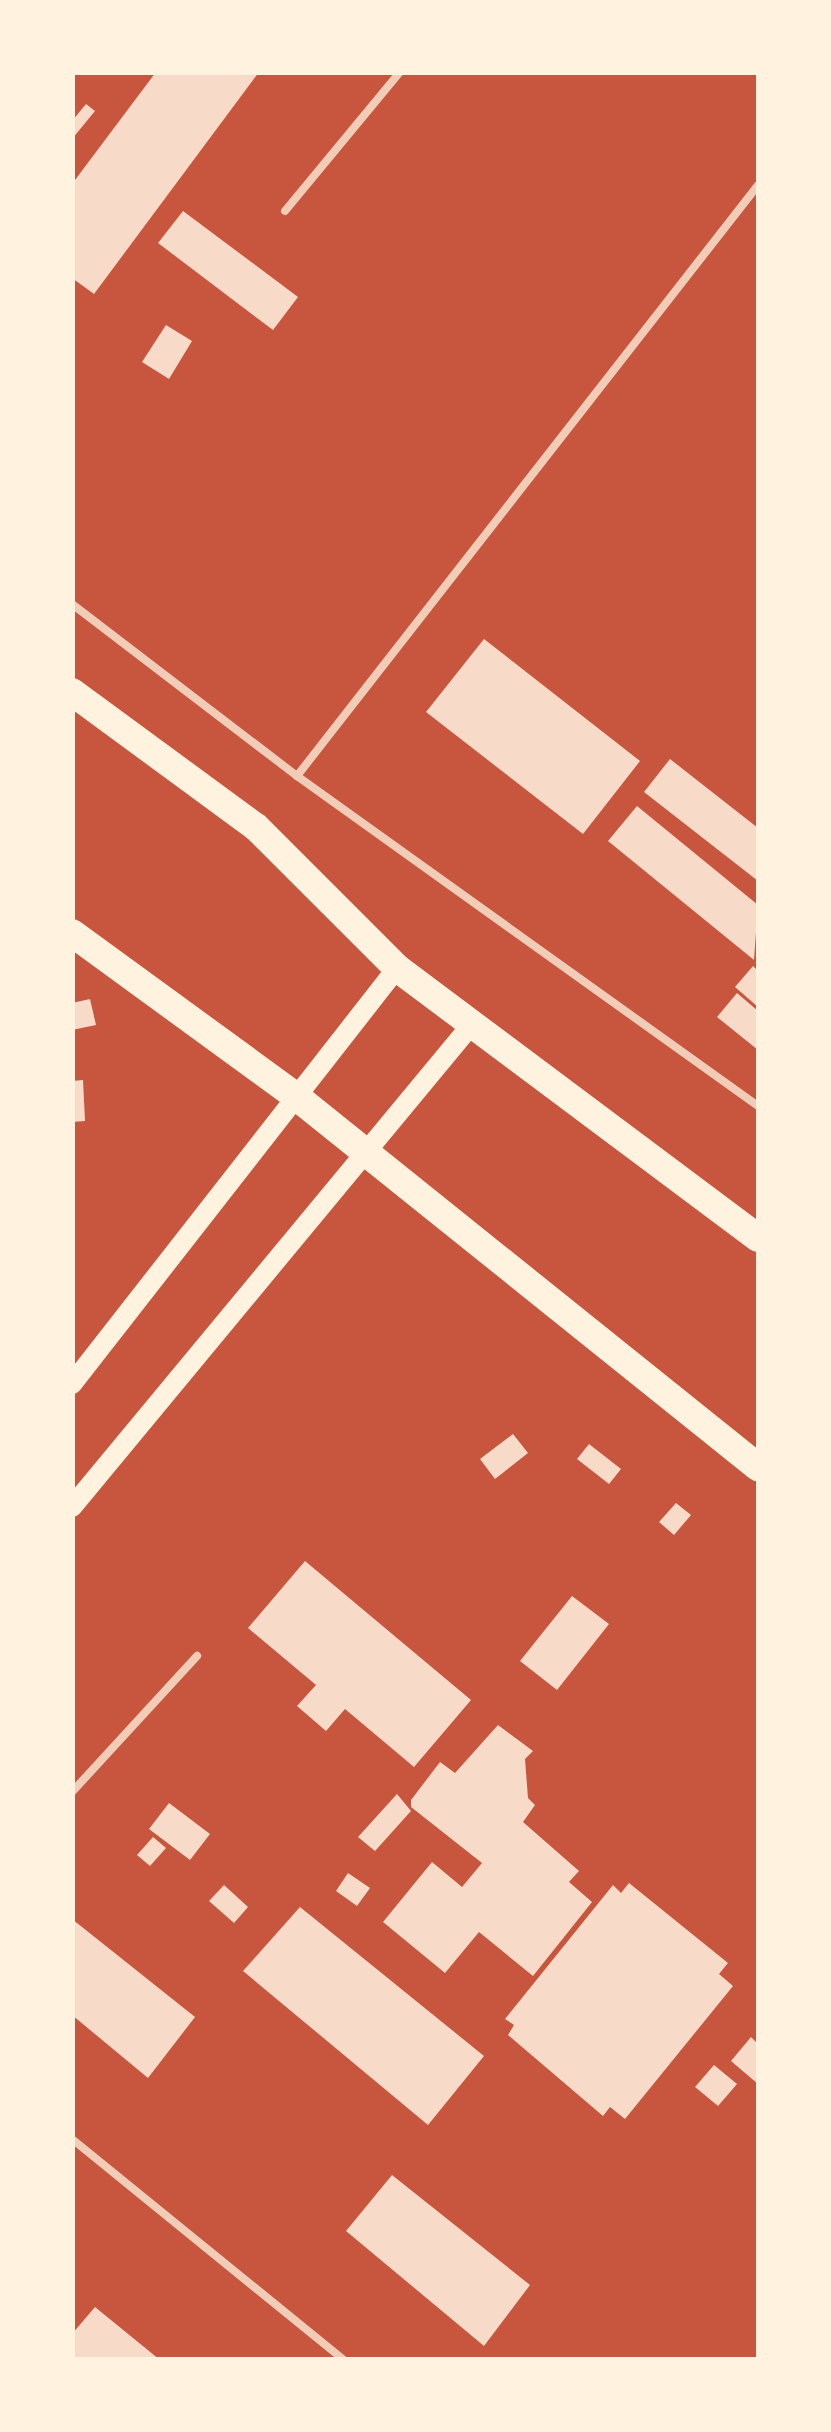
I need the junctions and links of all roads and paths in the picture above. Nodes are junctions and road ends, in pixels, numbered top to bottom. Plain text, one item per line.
1 (400, 72) edge
2 (757, 189) edge
3 (285, 212) dead end
4 (72, 604) edge
5 (72, 692) edge
6 (296, 776) junction
7 (72, 933) edge
8 (397, 968) junction
9 (472, 1024) junction
10 (298, 1098) junction
11 (758, 1106) edge
12 (366, 1152) junction
13 (758, 1238) edge
14 (72, 1384) edge
15 (758, 1467) edge
16 (72, 1507) edge
17 (198, 1656) dead end
18 (72, 1792) edge
19 (72, 2139) edge
20 (344, 2360) edge

1 - 3 lane
2 - 6 lane
4 - 6 lane
5 - 8 highway
6 - 11 lane
7 - 10 highway
8 - 9 highway
8 - 10 main road
9 - 12 main road
9 - 13 highway
10 - 12 highway
10 - 14 main road
12 - 15 highway
12 - 16 main road
17 - 18 lane
19 - 20 lane

